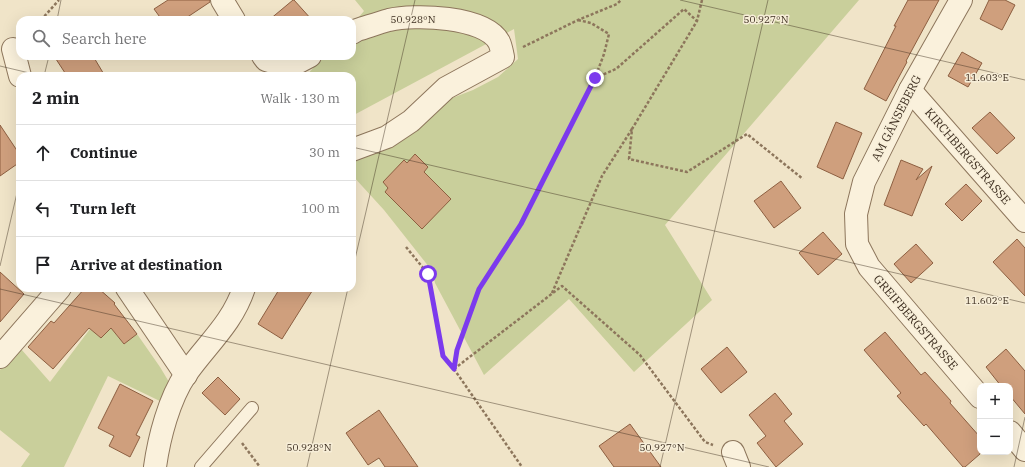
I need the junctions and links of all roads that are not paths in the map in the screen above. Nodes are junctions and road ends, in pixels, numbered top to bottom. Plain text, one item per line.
1 (222, 0) edge
2 (961, 0) edge
3 (232, 16) edge
4 (356, 32) edge
5 (13, 49) dead end
6 (266, 60) edge
7 (302, 60) edge
8 (19, 72) edge
9 (910, 90) junction
10 (356, 149) edge
11 (1025, 221) edge
12 (857, 244) joint
13 (57, 292) edge
14 (130, 292) edge
15 (243, 292) edge
16 (0, 357) edge
17 (186, 375) junction
18 (977, 393) edge
19 (252, 408) dead end
20 (1013, 436) edge
21 (1025, 450) edge
22 (155, 467) edge
23 (201, 467) edge

1 - 3 street
2 - 9 street, AM GÄNSEBERG
4 - 10 street
5 - 8 street
6 - 7 street
9 - 11 street, KIRCHBERGSTRASSE
9 - 12 street, AM GÄNSEBERG
12 - 18 street, GREIFBERGSTRASSE
13 - 16 street
14 - 17 street
15 - 17 street
17 - 22 street
19 - 23 lane
20 - 21 street

